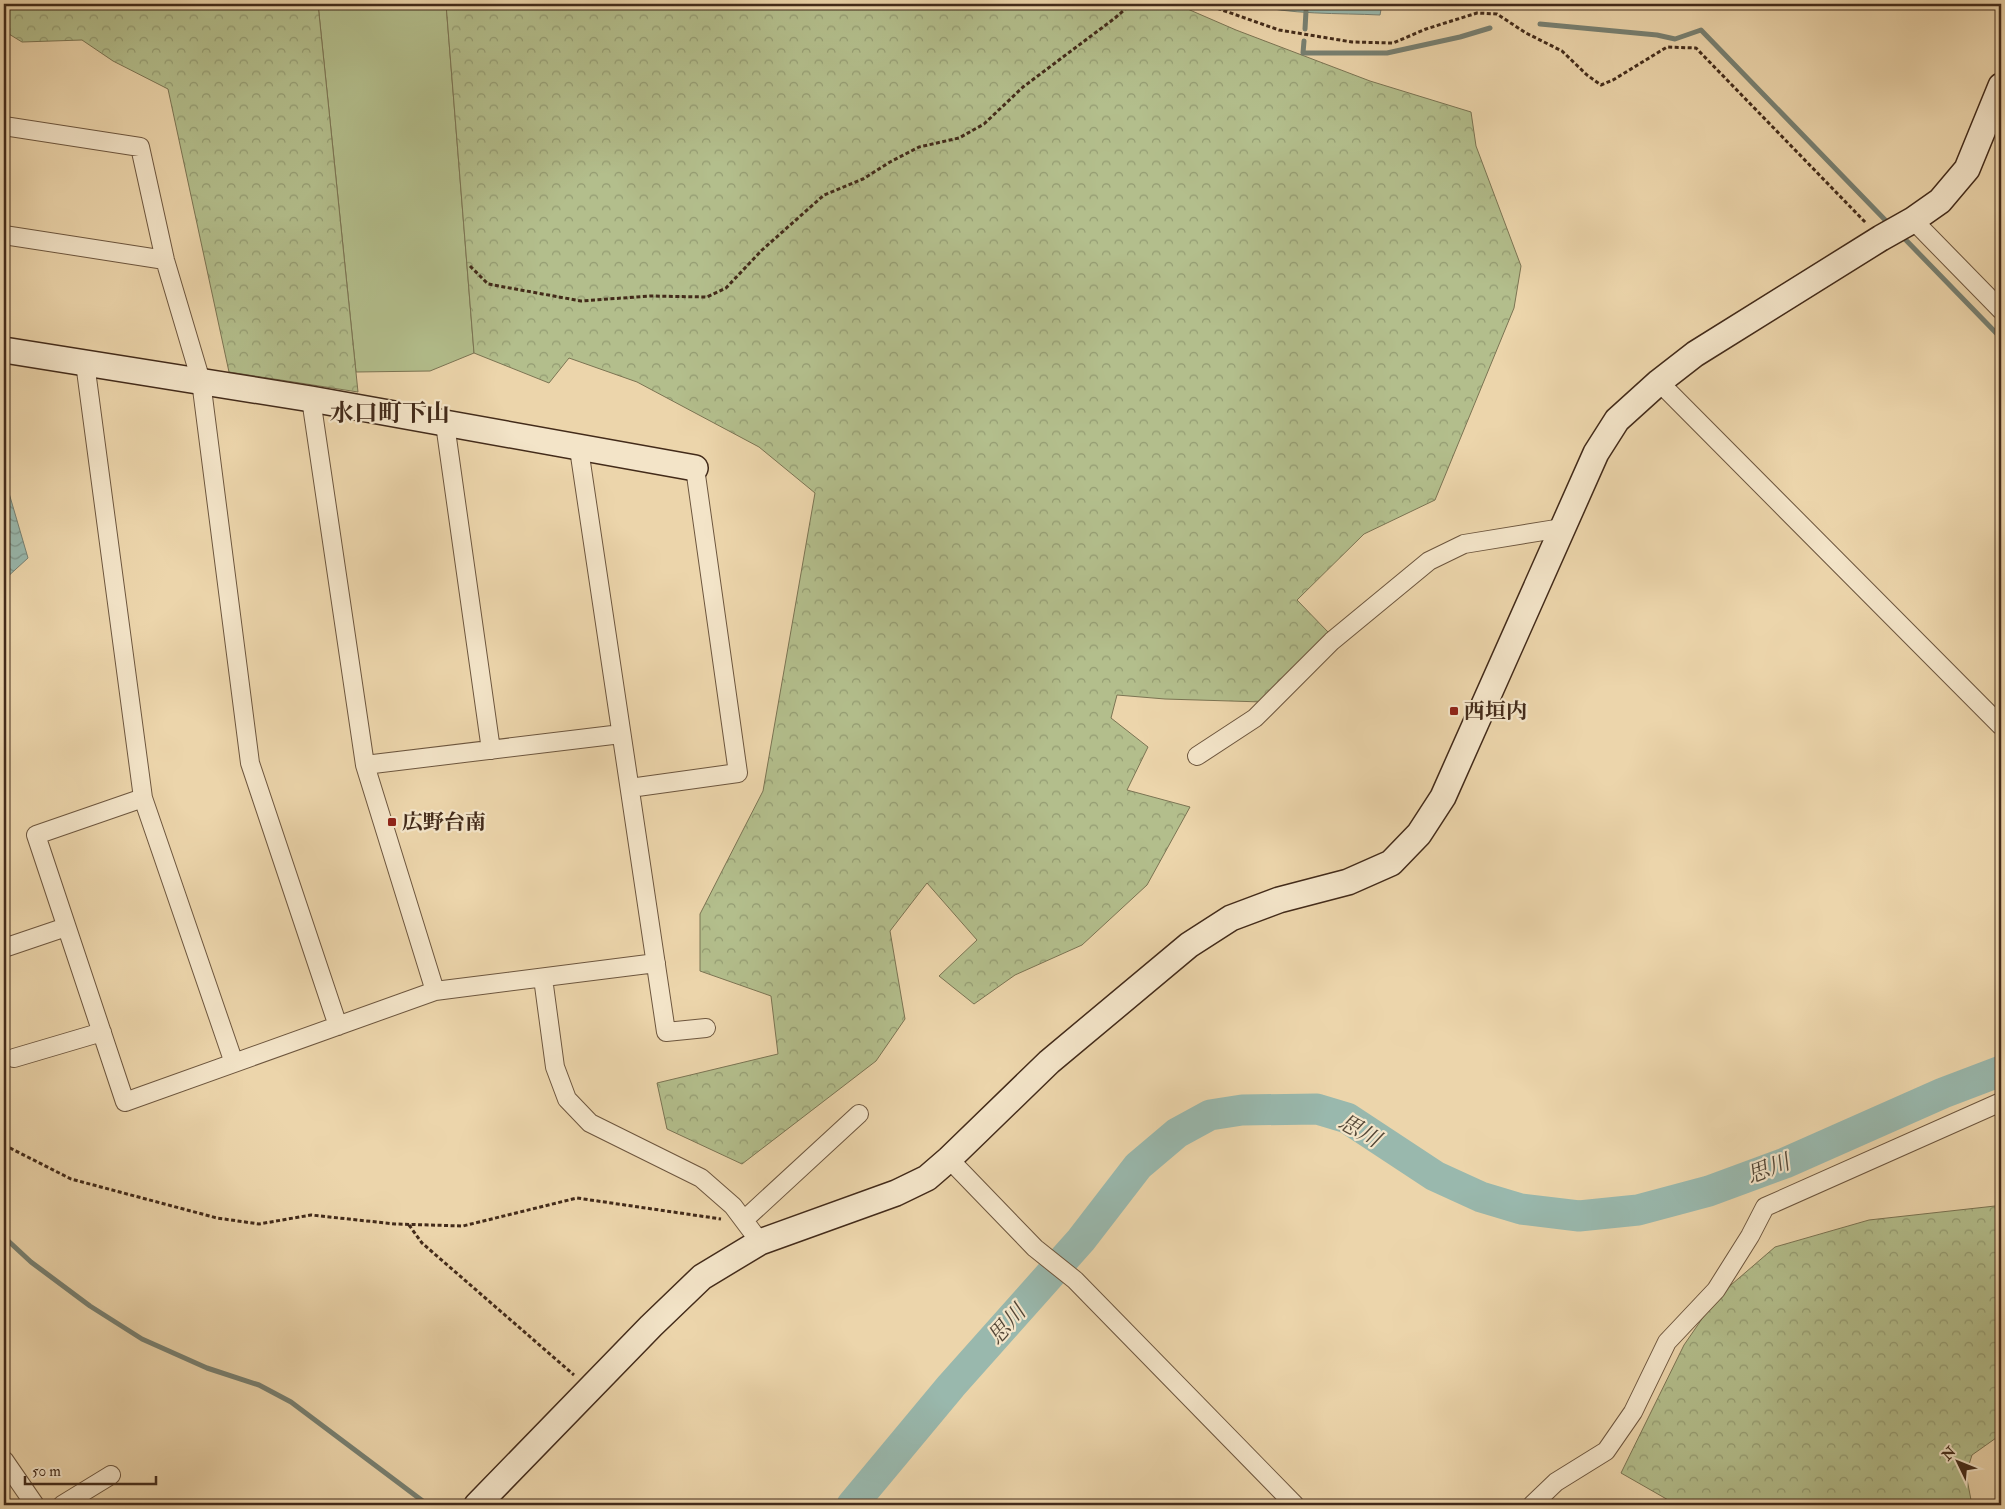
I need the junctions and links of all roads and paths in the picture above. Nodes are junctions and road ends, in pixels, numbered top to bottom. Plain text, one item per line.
1 (1131, 4) edge
2 (1205, 4) edge
3 (2001, 86) edge
4 (4, 126) edge
5 (1914, 220) junction
6 (4, 235) edge
7 (1881, 238) junction
8 (165, 260) junction
9 (470, 266) dead end
10 (2001, 310) edge
11 (4, 350) edge
12 (85, 363) junction
13 (201, 381) junction
14 (1659, 382) junction
15 (311, 398) junction
16 (445, 424) junction
17 (579, 448) junction
18 (695, 468) joint
19 (1562, 528) junction
20 (2001, 726) edge
21 (622, 734) junction
22 (491, 750) junction
23 (1197, 756) dead end
24 (365, 765) junction
25 (630, 788) junction
26 (143, 798) junction
27 (66, 927) junction
28 (4, 948) edge
29 (656, 963) junction
30 (543, 978) junction
31 (435, 991) junction
32 (338, 1026) junction
33 (706, 1028) dead end
34 (102, 1032) junction
35 (14, 1058) dead end
36 (234, 1063) junction
37 (2001, 1102) edge
38 (859, 1114) dead end
39 (4, 1144) edge
40 (949, 1159) junction
41 (744, 1220) junction
42 (409, 1224) junction
43 (760, 1242) junction
44 (590, 1389) junction
45 (4, 1460) edge
46 (111, 1475) dead end
47 (35, 1505) edge
48 (62, 1505) edge
49 (477, 1505) edge
50 (1295, 1505) edge
51 (1532, 1505) edge

1 - 9 path
2 - 7 path
3 - 5 street
4 - 8 street
5 - 7 street
5 - 10 street
6 - 8 street
7 - 14 street
8 - 13 street
11 - 12 street
12 - 13 street
12 - 26 street
13 - 15 street
13 - 32 street
14 - 19 street
14 - 20 street
15 - 16 street
15 - 24 street
16 - 17 street
16 - 22 street
17 - 18 street
17 - 21 street
18 - 25 street
19 - 23 street
19 - 40 street
21 - 22 street
21 - 25 street
22 - 24 street
24 - 31 street
25 - 29 street
26 - 27 street
26 - 36 street
27 - 28 street
27 - 34 street
29 - 30 street
29 - 33 street
30 - 31 street
30 - 41 street
31 - 32 street
32 - 36 street
34 - 35 street
34 - 36 street
37 - 51 street
38 - 41 street
39 - 42 path
40 - 43 street
40 - 50 street
41 - 42 path
41 - 43 street
42 - 44 path
43 - 44 street
44 - 49 street
45 - 47 street
46 - 48 street

